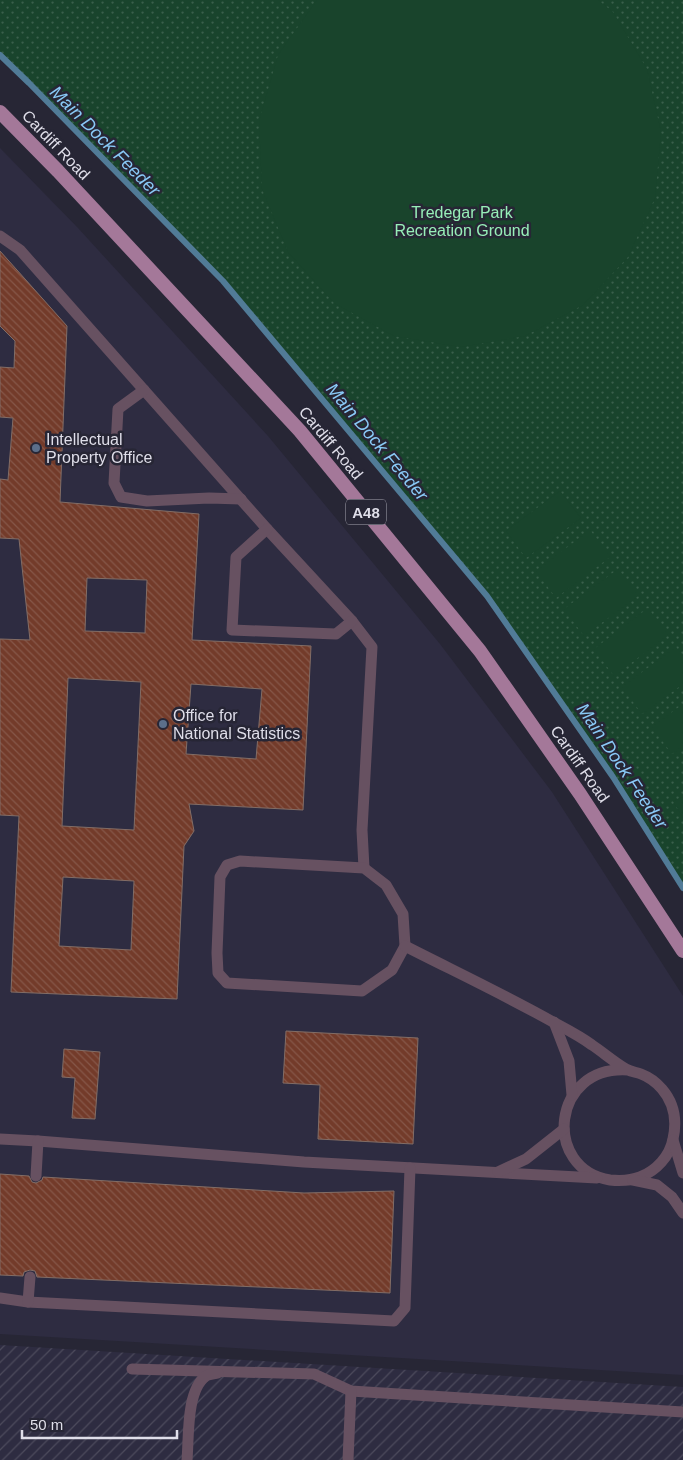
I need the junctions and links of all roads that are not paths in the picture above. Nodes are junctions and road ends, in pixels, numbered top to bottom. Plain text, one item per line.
1 (0, 112) edge
2 (0, 236) edge
3 (144, 390) junction
4 (241, 500) junction
5 (267, 529) junction
6 (352, 621) junction
7 (364, 868) junction
8 (405, 946) junction
9 (683, 950) edge
10 (554, 1022) junction
11 (628, 1070) junction
12 (572, 1095) junction
13 (564, 1130) junction
14 (0, 1139) edge
15 (673, 1140) junction
16 (38, 1141) junction
17 (410, 1168) junction
18 (496, 1173) junction
19 (683, 1173) edge
20 (36, 1176) dead end
21 (604, 1179) junction
22 (633, 1180) junction
23 (683, 1213) edge
24 (30, 1277) dead end
25 (0, 1298) edge
26 (28, 1302) junction
27 (132, 1369) dead end
28 (224, 1371) junction
29 (351, 1390) junction
30 (683, 1412) edge
31 (187, 1460) edge
32 (348, 1460) edge

1 - 9 main road, Cardiff Road / A48
2 - 3 lane
3 - 4 lane
3 - 4 lane
4 - 5 lane
5 - 6 lane
5 - 6 lane
6 - 7 lane
7 - 8 lane
7 - 8 lane
8 - 10 lane
10 - 11 lane
10 - 12 lane
11 - 12 lane
11 - 15 lane
12 - 13 lane
13 - 18 lane
13 - 21 lane
14 - 16 lane
15 - 19 lane
15 - 22 lane
16 - 17 lane
16 - 20 lane
17 - 18 lane
17 - 26 lane
18 - 21 lane
21 - 22 lane
22 - 23 lane
24 - 26 lane
25 - 26 lane
27 - 28 lane
28 - 29 lane
28 - 31 lane
29 - 30 lane
29 - 32 lane

